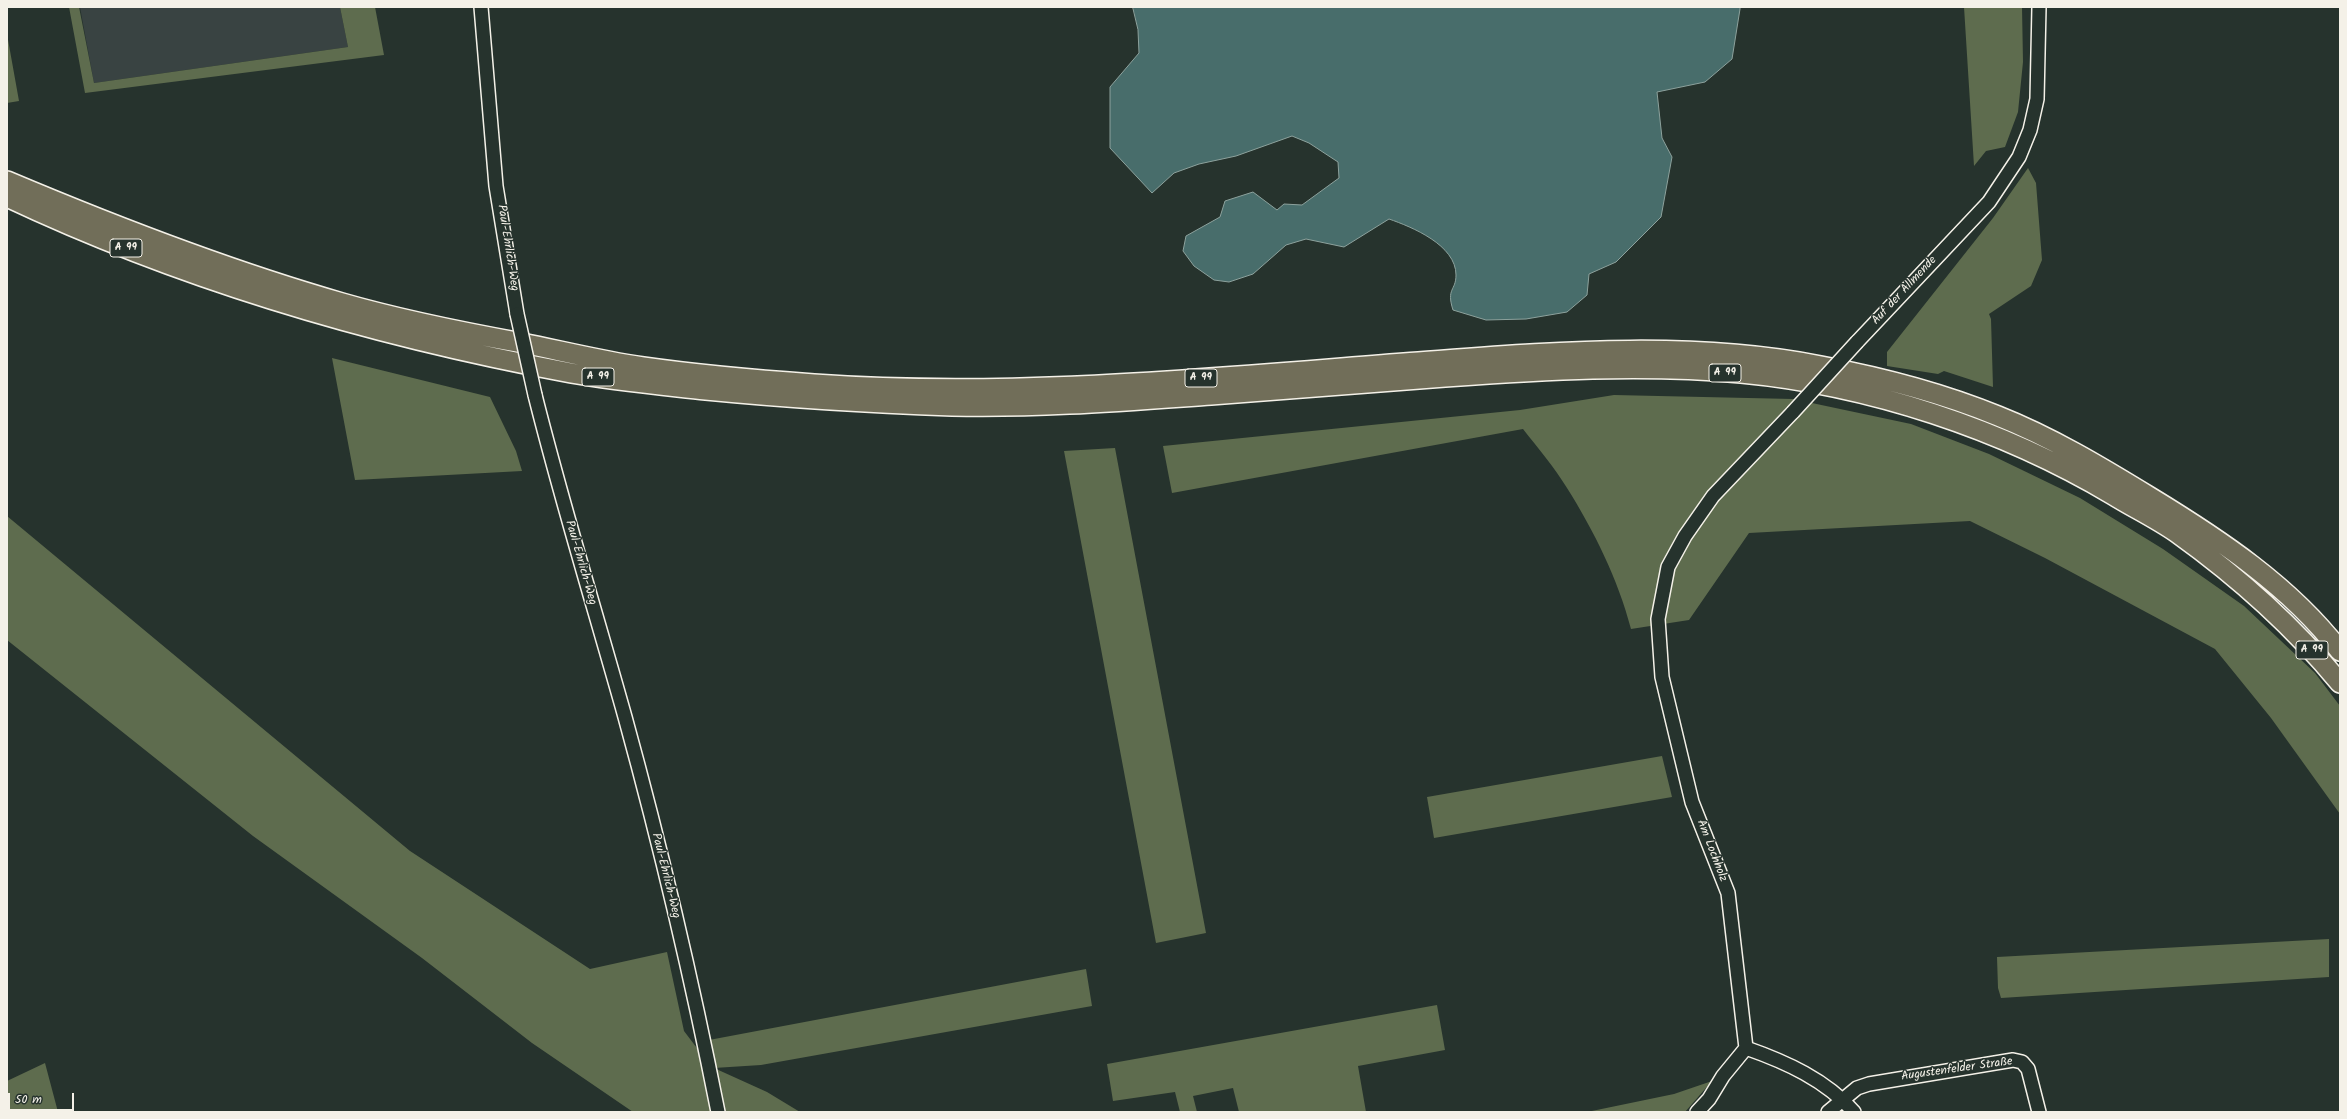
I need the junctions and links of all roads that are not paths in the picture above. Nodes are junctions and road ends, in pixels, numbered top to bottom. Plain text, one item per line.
1 (481, 7) edge
2 (2039, 7) edge
3 (7, 180) edge
4 (8, 198) edge
5 (1685, 536) joint
6 (2340, 651) edge
7 (2340, 683) edge
8 (1746, 1048) junction
9 (1842, 1098) junction
10 (718, 1112) edge
11 (1697, 1112) edge
12 (1828, 1112) edge
13 (1854, 1112) edge
14 (2039, 1112) edge

1 - 10 street, Paul-Ehrlich-Weg, bridge
2 - 5 street, Auf der Allmende, bridge
3 - 6 highway, A 99
4 - 7 highway, A 99
5 - 8 street, Am Lochholz
8 - 9 street
8 - 11 street
9 - 12 street, Augustenfelder Straße
9 - 13 street
9 - 14 street, Augustenfelder Straße

